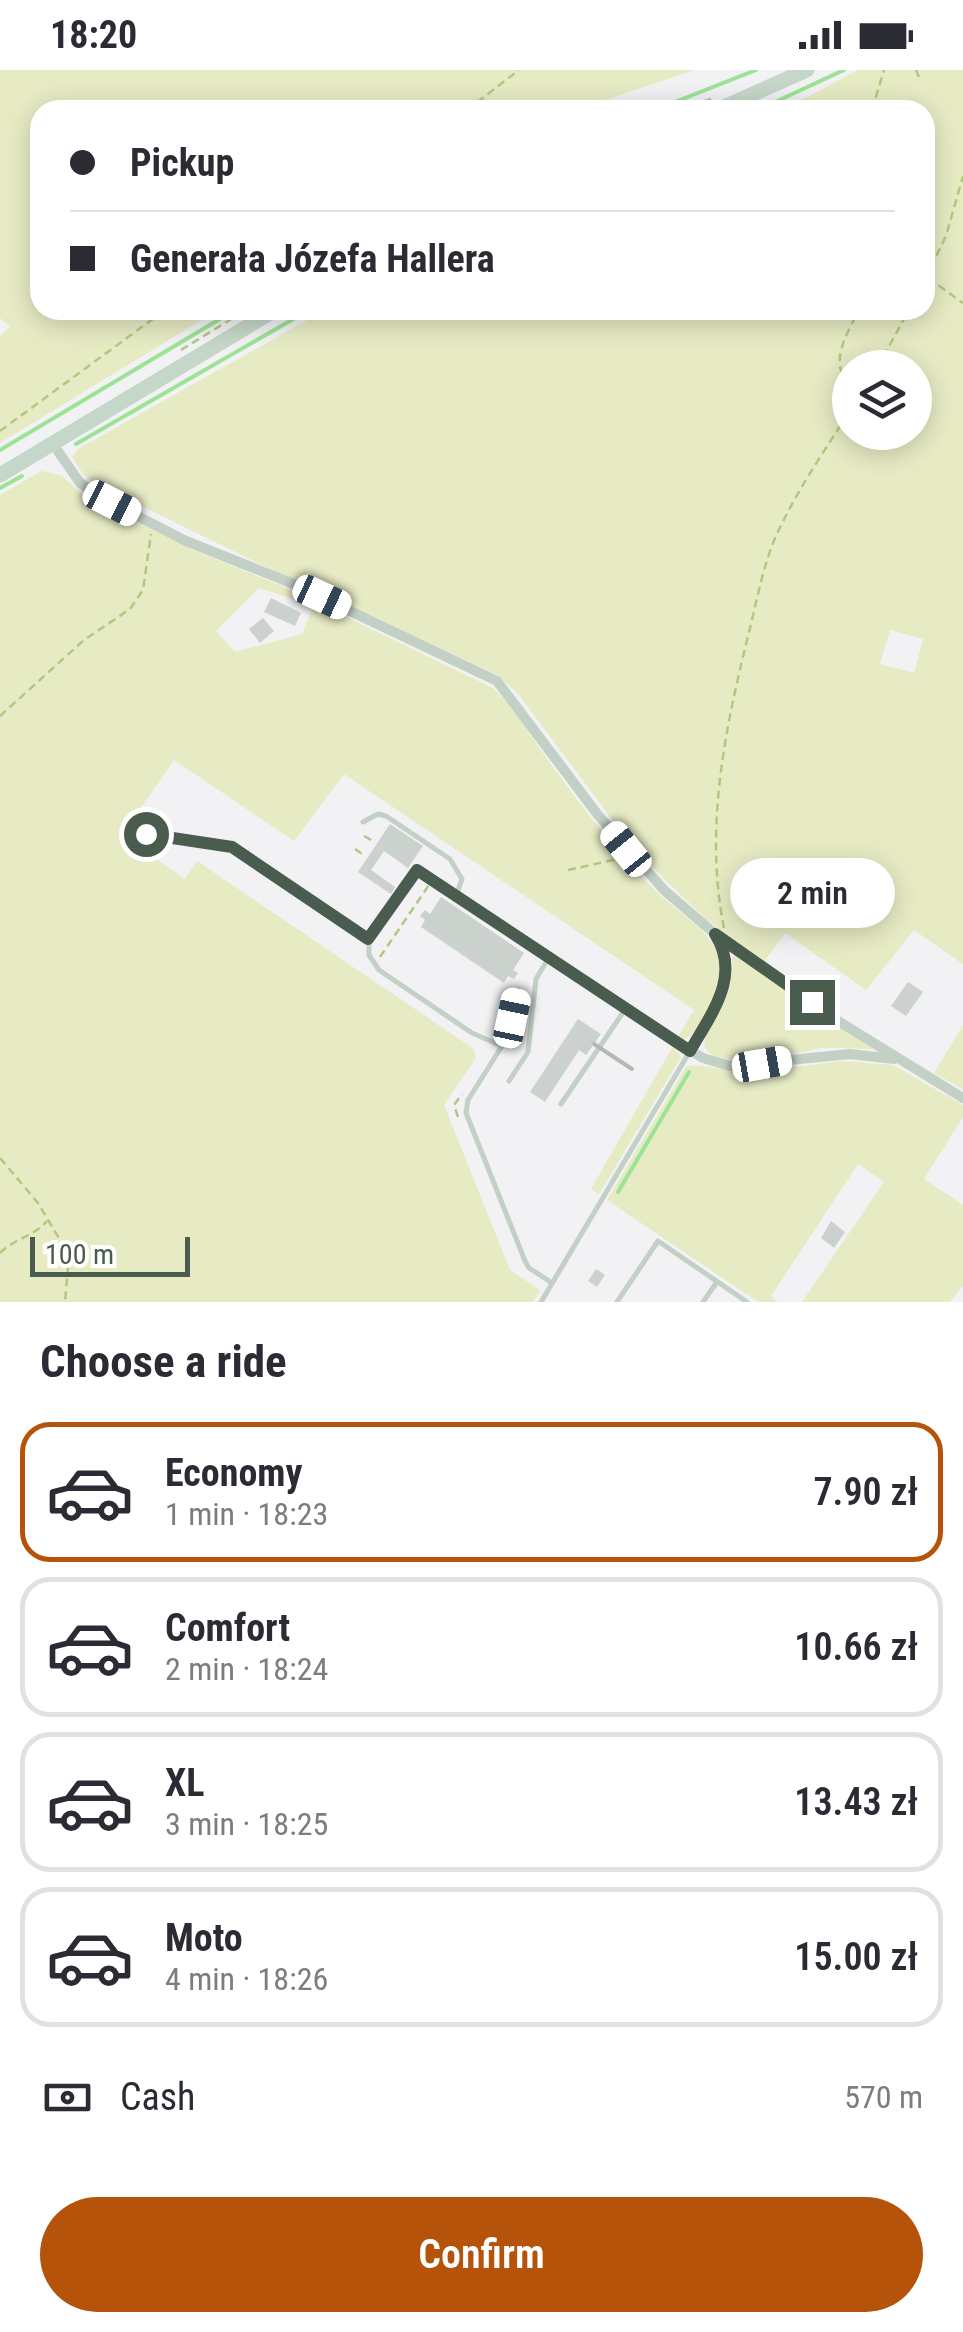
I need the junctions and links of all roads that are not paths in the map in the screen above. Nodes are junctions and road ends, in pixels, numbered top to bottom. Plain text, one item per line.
1 (807, 70) edge
2 (740, 100) edge
3 (259, 320) edge
4 (54, 444) junction
5 (0, 475) edge
6 (363, 822) dead end
7 (146, 834) dead end
8 (456, 896) junction
9 (715, 934) junction
10 (368, 939) junction
11 (548, 957) junction
12 (518, 990) dead end
13 (626, 1008) junction
14 (676, 1042) joint
15 (502, 1046) junction
16 (690, 1051) junction
17 (900, 1061) junction
18 (509, 1081) dead end
19 (963, 1098) edge
20 (561, 1104) dead end
21 (717, 1282) junction
22 (552, 1283) junction
23 (541, 1302) edge
24 (617, 1302) edge
25 (703, 1302) edge
26 (747, 1302) edge

1 - 2 main road
3 - 4 main road
4 - 5 main road
4 - 9 street
6 - 8 lane
7 - 10 lane
8 - 10 lane
8 - 11 lane
9 - 16 street
9 - 17 street
10 - 15 lane
11 - 13 lane
11 - 18 lane
12 - 15 lane
13 - 14 lane
13 - 20 lane
14 - 16 street
15 - 22 lane
16 - 17 street
16 - 22 lane
17 - 19 street
21 - 24 lane
21 - 25 lane
21 - 26 lane
22 - 23 lane

